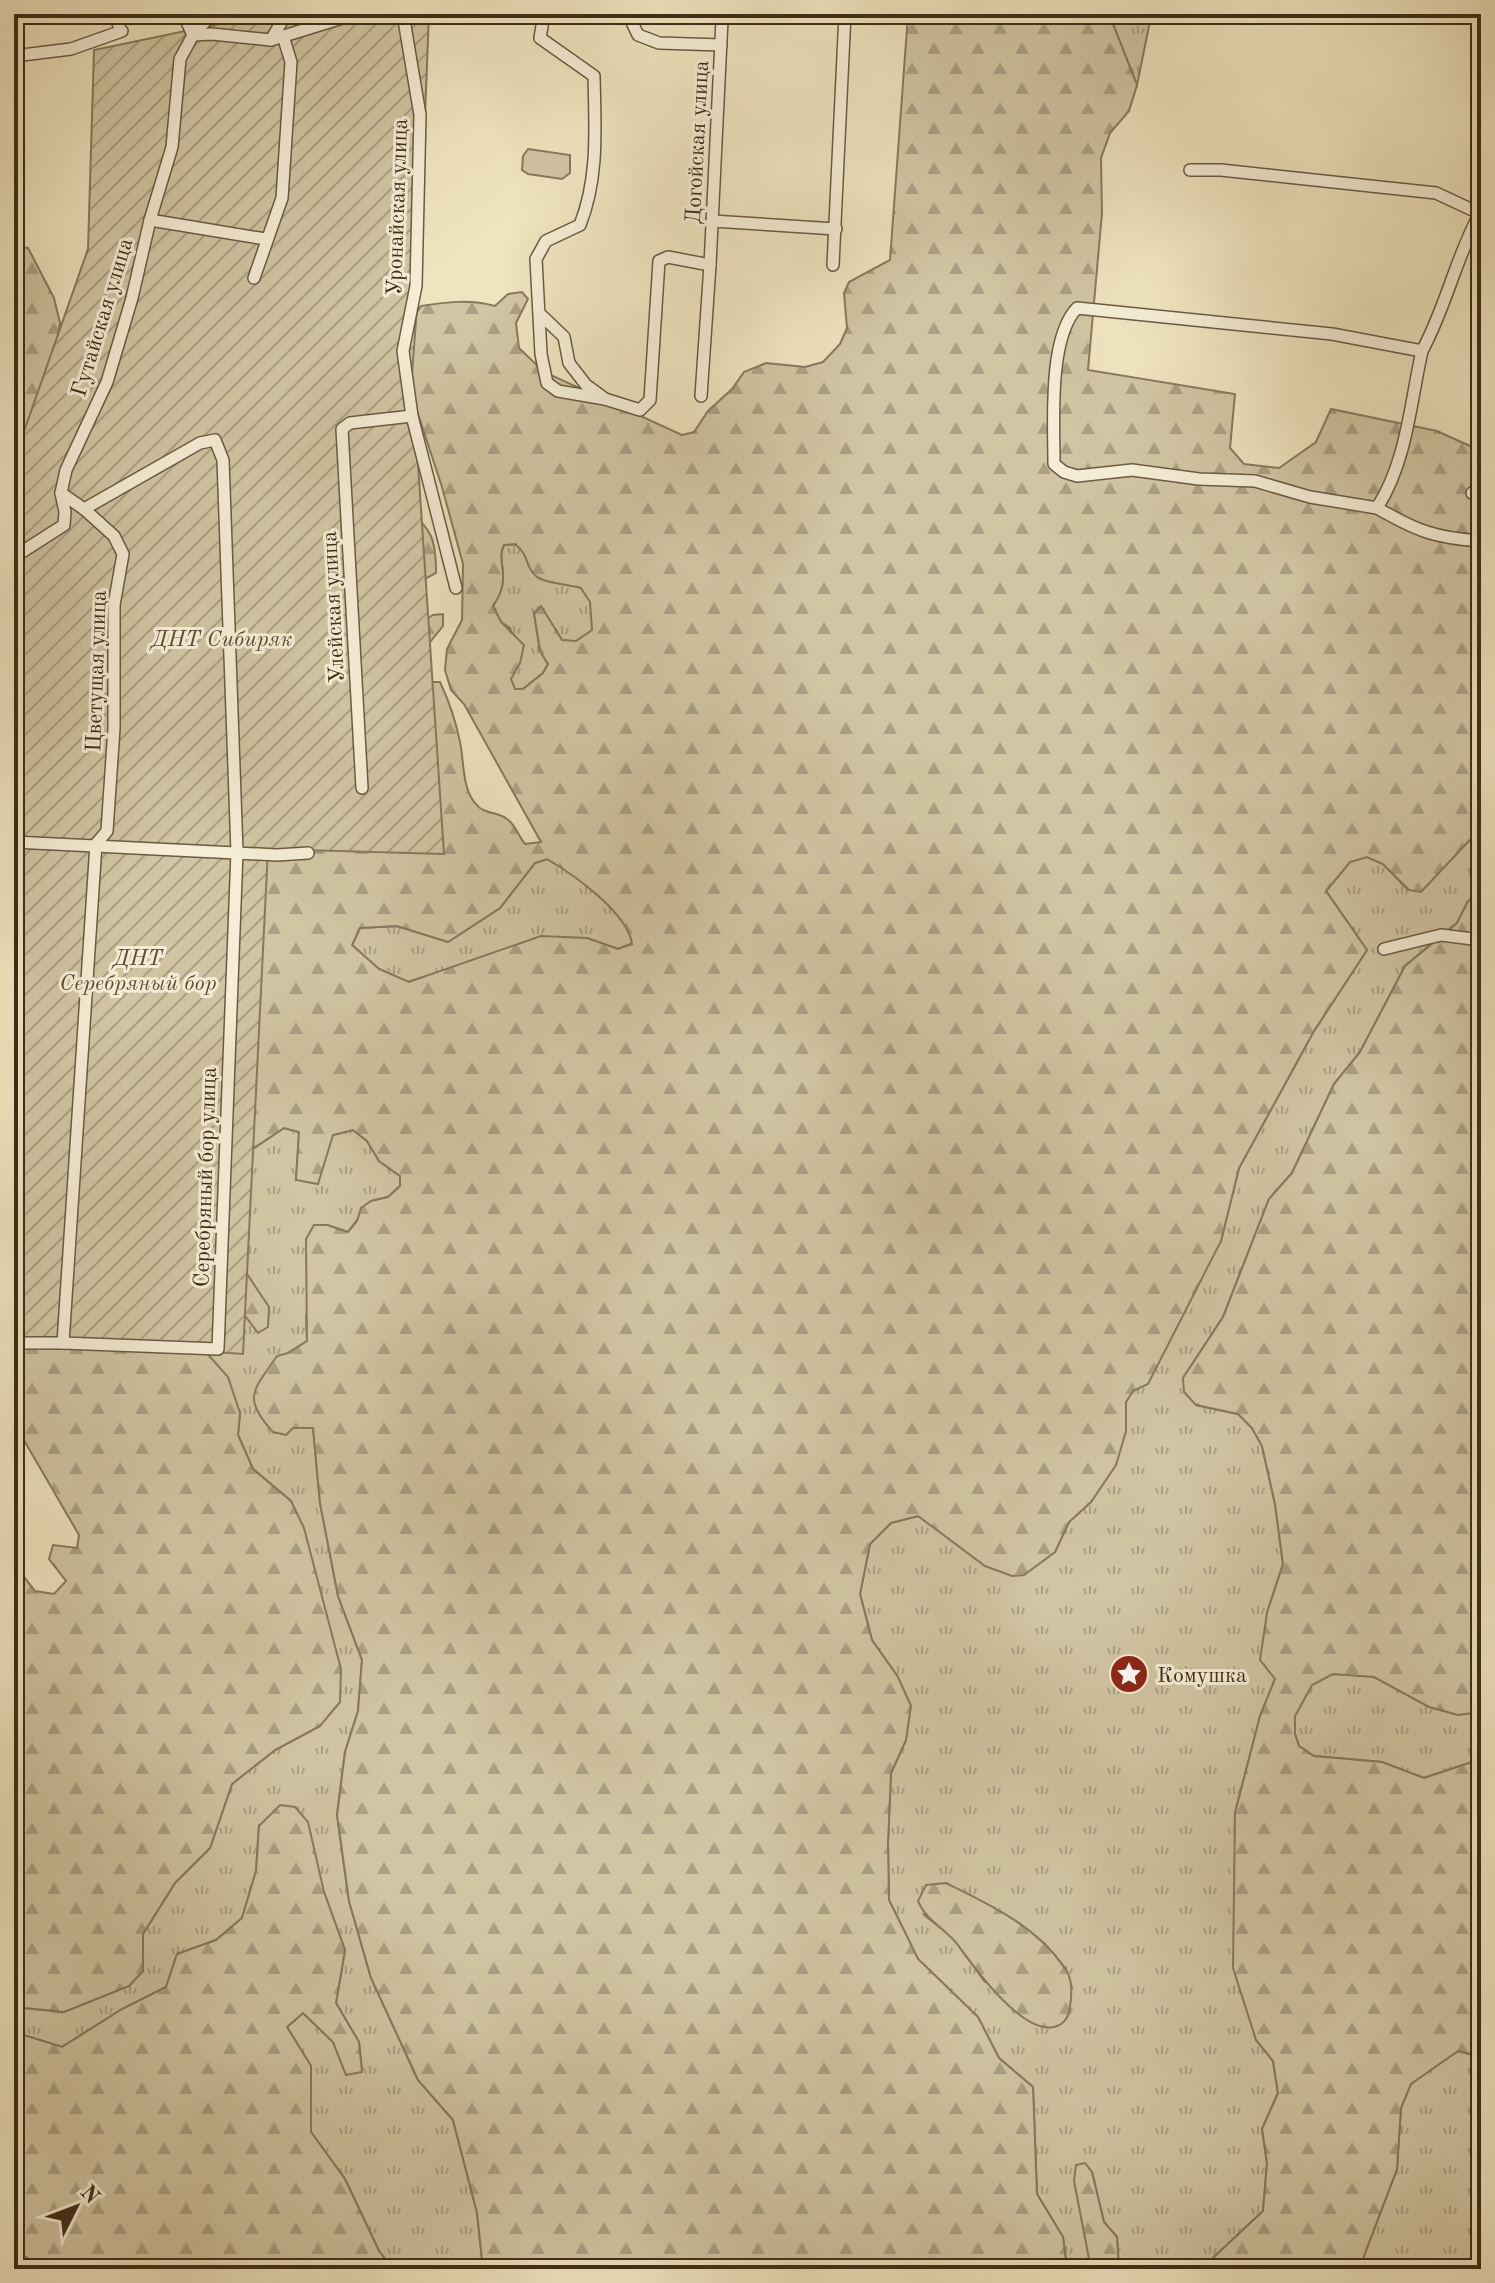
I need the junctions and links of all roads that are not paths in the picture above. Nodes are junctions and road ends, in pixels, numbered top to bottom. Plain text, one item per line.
1 (183, 14) edge
2 (212, 14) edge
3 (286, 14) edge
4 (355, 14) edge
5 (403, 14) edge
6 (544, 14) edge
7 (628, 14) edge
8 (734, 14) edge
9 (845, 14) edge
10 (119, 24) edge
11 (193, 35) junction
12 (277, 38) junction
13 (721, 45) junction
14 (19, 56) edge
15 (1190, 170) dead end
16 (1480, 214) edge
17 (150, 220) junction
18 (712, 221) junction
19 (836, 229) junction
20 (265, 239) junction
21 (710, 265) junction
22 (833, 265) dead end
23 (254, 278) dead end
24 (540, 314) junction
25 (1422, 351) junction
26 (701, 396) dead end
27 (605, 399) junction
28 (412, 416) junction
29 (61, 493) junction
30 (1377, 508) junction
31 (84, 509) junction
32 (1481, 541) edge
33 (14, 557) edge
34 (456, 588) dead end
35 (362, 788) dead end
36 (14, 842) edge
37 (96, 844) junction
38 (237, 852) junction
39 (308, 853) dead end
40 (1481, 940) edge
41 (1384, 949) dead end
42 (14, 1343) edge
43 (63, 1343) junction

1 - 11 street
2 - 11 street
3 - 12 street
4 - 12 street
5 - 28 street, Уронайская улица
6 - 24 street
7 - 13 street
8 - 13 street, Догойская улица
9 - 19 street
10 - 14 street
11 - 12 street
11 - 17 street, Гутайская улица
12 - 20 street
13 - 18 street, Догойская улица
15 - 16 street
16 - 25 street
17 - 20 street
17 - 29 street, Гутайская улица
18 - 19 street
18 - 21 street, Догойская улица
19 - 22 street
20 - 23 street
21 - 26 street, Догойская улица
21 - 27 street
24 - 27 street
24 - 27 street
25 - 30 street
25 - 30 street
28 - 34 street, Уронайская улица
28 - 35 street, Улейская улица
29 - 31 street
29 - 33 street, Гутайская улица
30 - 32 street
31 - 37 street, Цветущая улица
31 - 38 street
36 - 37 street
37 - 38 street
37 - 43 street
38 - 39 street
38 - 43 street, Серебряный бор улица
40 - 41 street
42 - 43 street, Серебряный бор улица

